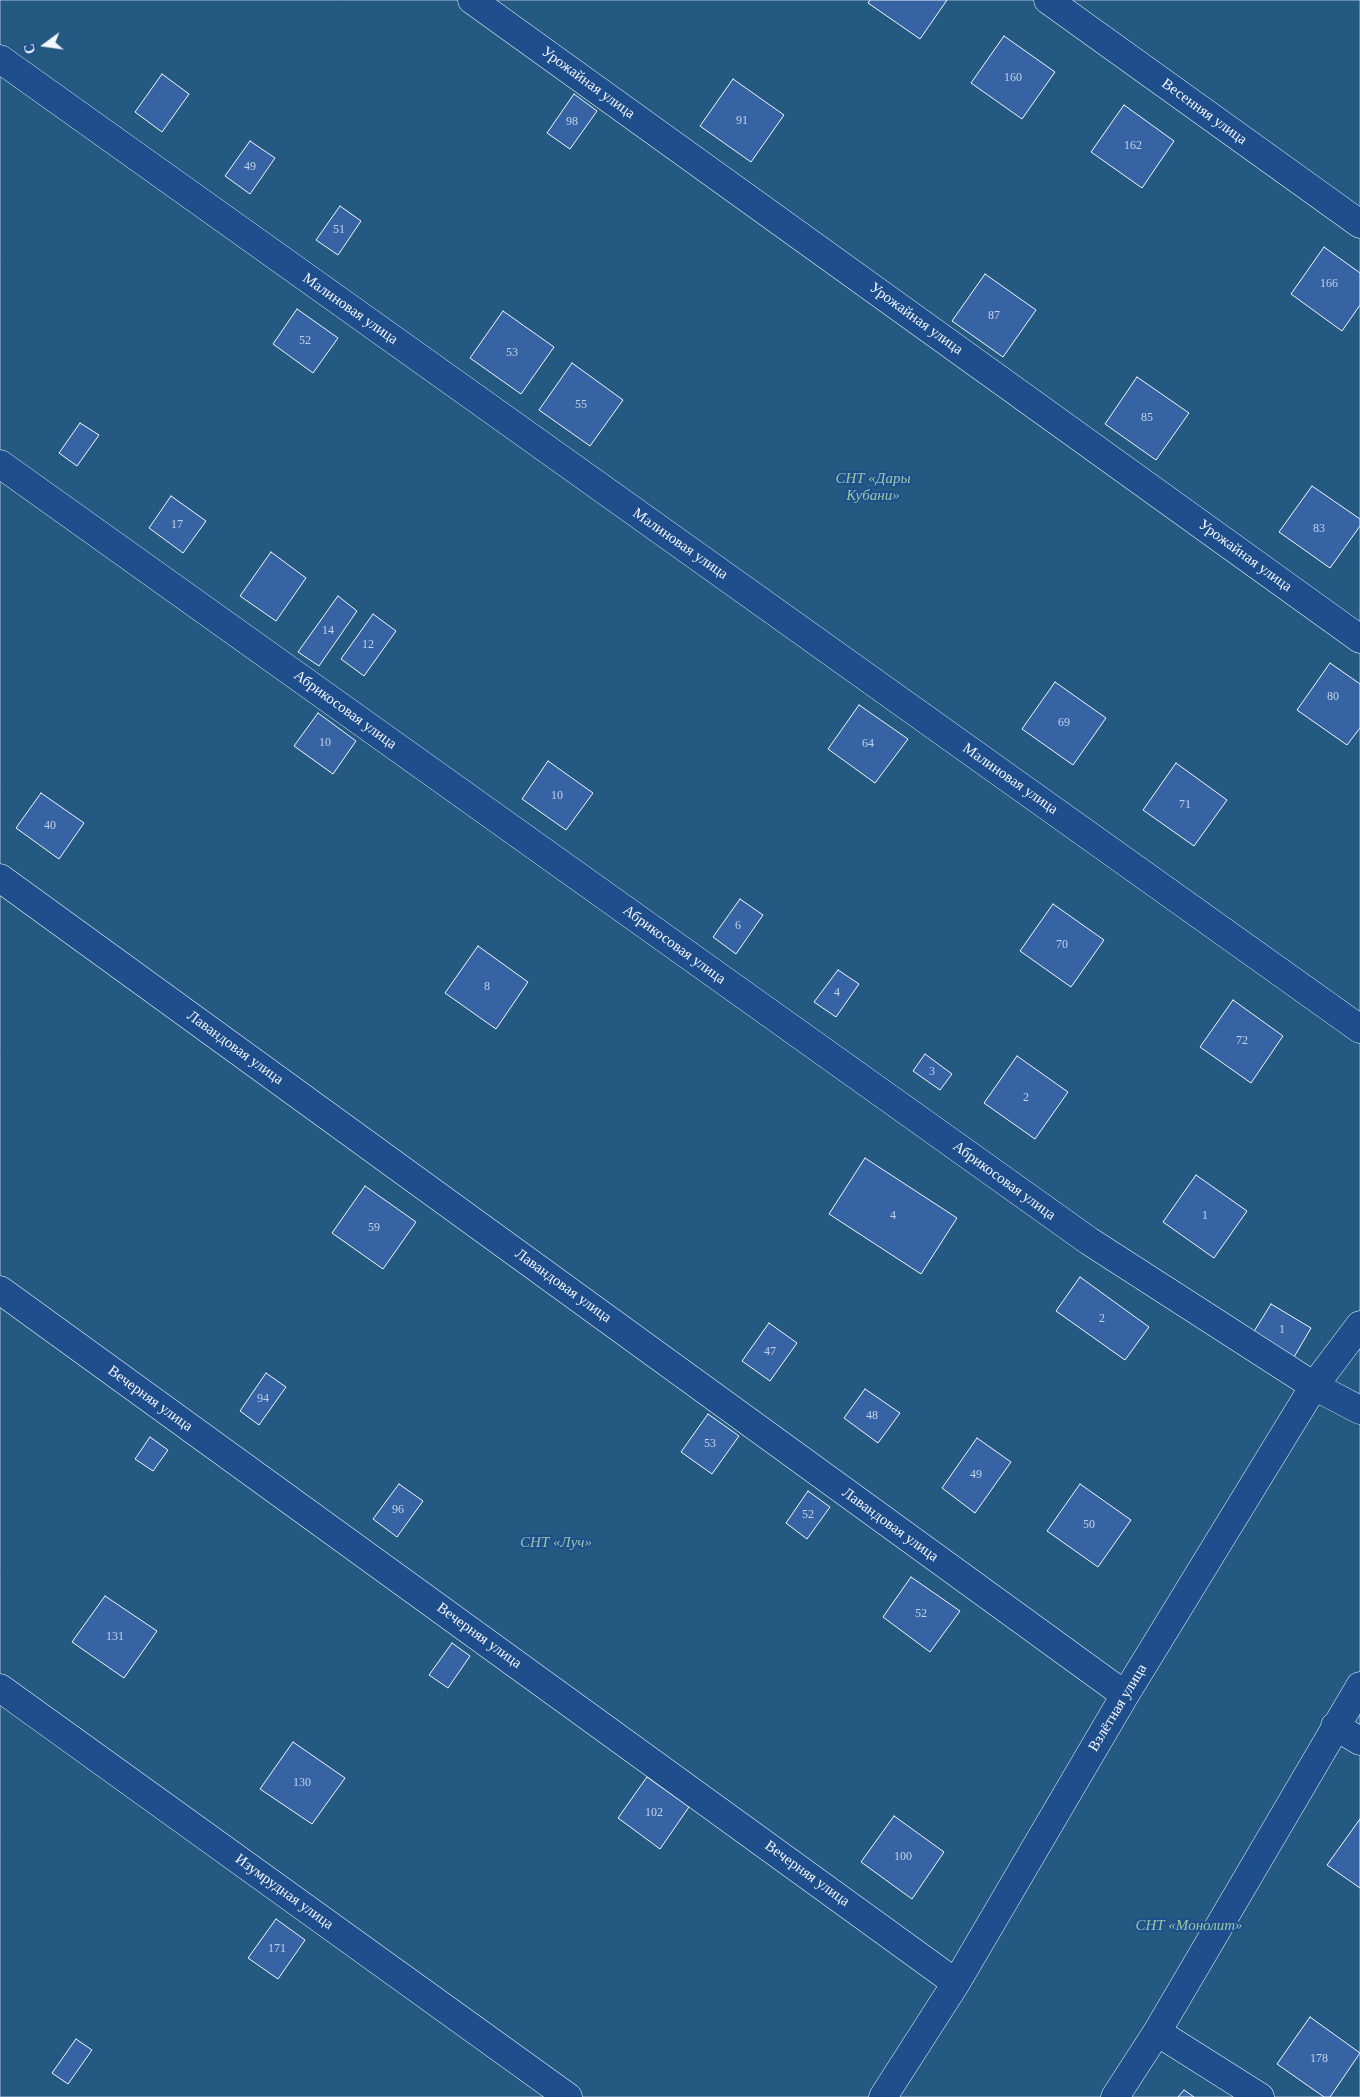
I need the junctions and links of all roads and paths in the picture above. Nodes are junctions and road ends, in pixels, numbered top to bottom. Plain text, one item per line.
1 (472, 0) edge
2 (1048, 0) edge
3 (0, 59) edge
4 (1360, 224) edge
5 (0, 464) edge
6 (1360, 639) edge
7 (0, 878) edge
8 (1360, 1028) edge
9 (0, 1290) edge
10 (1360, 1324) edge
11 (1314, 1386) junction
12 (1360, 1410) edge
13 (1360, 1686) edge
14 (0, 1688) edge
15 (1125, 1695) junction
16 (1335, 1726) junction
17 (1360, 1742) edge
18 (956, 1983) junction
19 (1157, 2032) junction
20 (568, 2097) edge
21 (884, 2097) edge
22 (1115, 2097) edge
23 (1260, 2097) edge

1 - 6 street, Урожайная улица
2 - 4 street, Весенняя улица
3 - 8 street, Малиновая улица
5 - 11 street, Абрикосовая улица
7 - 15 street, Лавандовая улица
9 - 18 street, Вечерняя улица
10 - 11 street, Взлётная улица
11 - 12 street, Абрикосовая улица
11 - 15 street, Взлётная улица
13 - 16 street
14 - 20 street, Изумрудная улица
15 - 18 street, Взлётная улица
16 - 17 street
16 - 19 street
18 - 21 street, Взлётная улица
19 - 22 street
19 - 23 street

